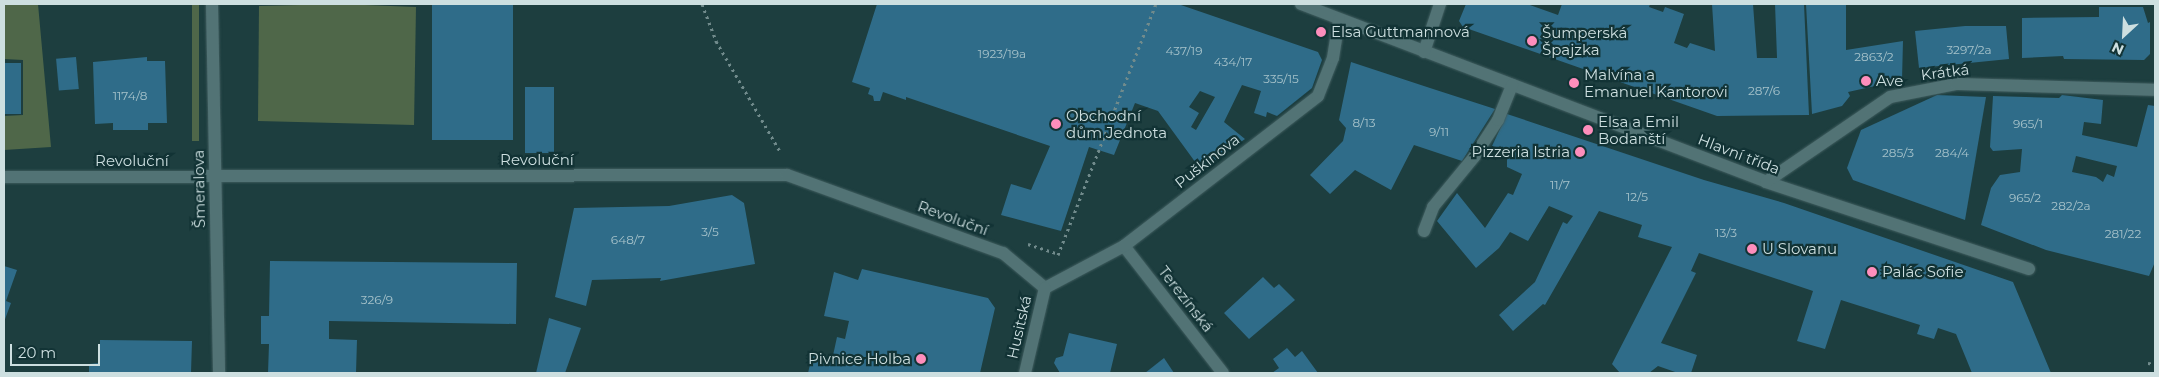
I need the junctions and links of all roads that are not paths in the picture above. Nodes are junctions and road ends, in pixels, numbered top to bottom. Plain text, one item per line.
1 (212, 4) edge
2 (1301, 4) edge
3 (1440, 4) edge
4 (1339, 20) junction
5 (1424, 52) junction
6 (1512, 85) junction
7 (2155, 90) edge
8 (4, 177) edge
9 (215, 177) junction
10 (1766, 182) junction
11 (1424, 231) dead end
12 (1124, 246) junction
13 (2029, 269) dead end
14 (1045, 288) junction
15 (219, 373) edge
16 (1025, 373) edge
17 (1223, 373) edge

1 - 9 street, Šmeralova
2 - 4 street, Hlavní třída
3 - 5 street
4 - 5 street, Hlavní třída
4 - 12 street, Puškinova
5 - 6 street, Hlavní třída
6 - 10 street, Hlavní třída
6 - 11 street
7 - 10 street, Krátká
8 - 9 street, Revoluční
9 - 14 street, Revoluční
9 - 15 street, Šmeralova
10 - 13 street, Hlavní třída
12 - 14 street, Puškinova
12 - 17 street, Terezínská
14 - 16 street, Husitská

